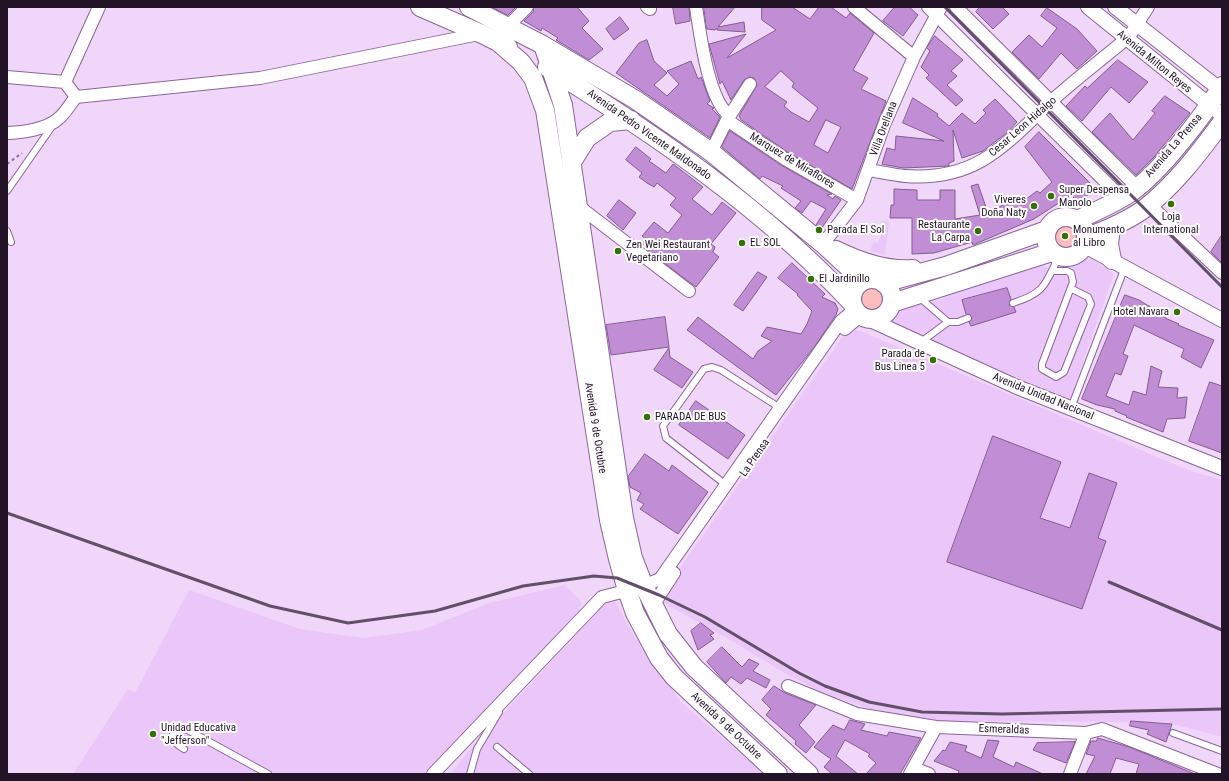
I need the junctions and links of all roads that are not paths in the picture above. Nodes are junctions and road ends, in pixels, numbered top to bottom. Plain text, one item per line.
1 (99, 7) edge
2 (420, 7) edge
3 (527, 7) edge
4 (696, 7) edge
5 (854, 7) edge
6 (956, 7) edge
7 (1088, 7) edge
8 (1115, 7) edge
9 (1148, 7) edge
10 (477, 9) edge
11 (936, 10) edge
12 (508, 26) junction
13 (1132, 32) junction
14 (482, 34) junction
15 (498, 42) junction
16 (543, 45) junction
17 (914, 57) junction
18 (550, 68) junction
19 (7, 78) edge
20 (65, 82) junction
21 (750, 84) dead end
22 (1221, 89) edge
23 (76, 97) junction
24 (1051, 102) junction
25 (1215, 110) edge
26 (1038, 116) junction
27 (729, 118) junction
28 (58, 120) junction
29 (631, 120) junction
30 (1222, 122) edge
31 (7, 133) edge
32 (711, 152) junction
33 (572, 162) junction
34 (869, 170) junction
35 (1138, 187) junction
36 (7, 191) edge
37 (1122, 198) junction
38 (857, 200) junction
39 (1149, 204) junction
40 (577, 205) junction
41 (1078, 220) junction
42 (1111, 228) junction
43 (1047, 230) junction
44 (7, 231) edge
45 (1086, 241) junction
46 (11, 242) dead end
47 (823, 244) junction
48 (1054, 260) junction
49 (1118, 264) junction
50 (946, 266) junction
51 (1222, 273) edge
52 (863, 281) junction
53 (883, 283) junction
54 (1072, 289) junction
55 (688, 291) dead end
56 (916, 294) junction
57 (892, 303) junction
58 (1013, 303) dead end
59 (858, 312) junction
60 (968, 318) dead end
61 (1222, 320) edge
62 (948, 322) junction
63 (920, 343) junction
64 (780, 408) junction
65 (1071, 408) junction
66 (1222, 468) edge
67 (726, 485) junction
68 (635, 588) junction
69 (654, 604) junction
70 (788, 686) dead end
71 (507, 698) junction
72 (936, 727) junction
73 (1086, 733) junction
74 (1172, 733) dead end
75 (497, 747) dead end
76 (184, 749) dead end
77 (1222, 751) edge
78 (1222, 769) edge
79 (802, 771) edge
80 (912, 771) edge
81 (268, 774) edge
82 (433, 774) edge
83 (470, 774) edge
84 (529, 774) edge
85 (778, 774) edge
86 (929, 774) edge
87 (1070, 774) edge
88 (1219, 774) edge

1 - 20 street
2 - 14 main road, Avenida Pedro Vicente Maldonado
3 - 12 street
4 - 27 street
5 - 17 street
6 - 24 street
7 - 13 street, Avenida Milton Reyes
8 - 13 street, Avenida Milton Reyes
9 - 13 street, Cesar Leon Hidalgo
10 - 12 main road, Avenida Pedro Vicente Maldonado
11 - 17 street, Villa Orellana
11 - 26 street
12 - 15 street
12 - 16 main road, Avenida Pedro Vicente Maldonado
13 - 22 street, Avenida Milton Reyes
13 - 24 street, Cesar Leon Hidalgo
13 - 25 street, Avenida Milton Reyes
14 - 15 main road, Avenida Pedro Vicente Maldonado
14 - 23 street
15 - 18 main road, Avenida Pedro Vicente Maldonado
15 - 68 main road, Avenida 9 de Octubre
16 - 18 main road, Avenida 9 de Octubre
16 - 32 main road, Avenida Pedro Vicente Maldonado
17 - 34 street, Villa Orellana
18 - 29 main road, Avenida Pedro Vicente Maldonado
18 - 33 main road, Avenida 9 de Octubre
19 - 20 street
20 - 23 street
21 - 27 street
22 - 25 main road, Avenida La Prensa
23 - 28 street
24 - 26 street, Cesar Leon Hidalgo
24 - 35 street
25 - 35 main road, Avenida La Prensa
26 - 34 street, Cesar Leon Hidalgo
26 - 37 street
27 - 32 street
27 - 38 street, Marquez de Miraflores
28 - 31 street
28 - 36 lane
29 - 33 main road
29 - 59 main road, Avenida Pedro Vicente Maldonado
30 - 39 main road, Avenida La Prensa
32 - 47 main road, Avenida Pedro Vicente Maldonado
33 - 40 main road, Avenida 9 de Octubre
34 - 38 street, Villa Orellana
35 - 37 main road, Avenida La Prensa
37 - 41 main road, Avenida La Prensa
38 - 47 street, Villa Orellana
39 - 42 main road, Avenida La Prensa
39 - 51 street
40 - 55 street
40 - 68 main road, Avenida 9 de Octubre
41 - 43 main road
41 - 45 main road
42 - 45 main road, Avenida La Prensa
42 - 49 main road
43 - 48 main road
43 - 50 main road
44 - 46 lane
45 - 48 main road
45 - 49 street
47 - 50 main road
47 - 52 main road, Avenida Pedro Vicente Maldonado
48 - 54 lane
48 - 56 main road
48 - 58 lane
49 - 61 street
49 - 65 lane
50 - 53 main road
52 - 53 main road
52 - 59 main road
53 - 57 main road
54 - 54 lane
56 - 57 main road
56 - 62 lane
57 - 59 main road
59 - 63 street, Avenida Unidad Nacional
59 - 64 street, La Prensa
59 - 69 street, La Prensa
60 - 62 lane
62 - 63 lane
63 - 65 street, Avenida Unidad Nacional
64 - 67 street, La Prensa
64 - 67 lane
65 - 66 street, Avenida Unidad Nacional
67 - 68 street, La Prensa
68 - 69 main road, Avenida 9 de Octubre
68 - 71 street, La Prensa
68 - 85 main road, Avenida 9 de Octubre
69 - 79 main road, Avenida 9 de Octubre
70 - 72 street, Esmeraldas
71 - 82 street, La Prensa
71 - 83 lane
72 - 73 street, Esmeraldas
72 - 80 street
73 - 87 street
73 - 88 street, Esmeraldas
74 - 77 lane
75 - 84 lane
76 - 81 lane
78 - 88 lane
80 - 86 street

